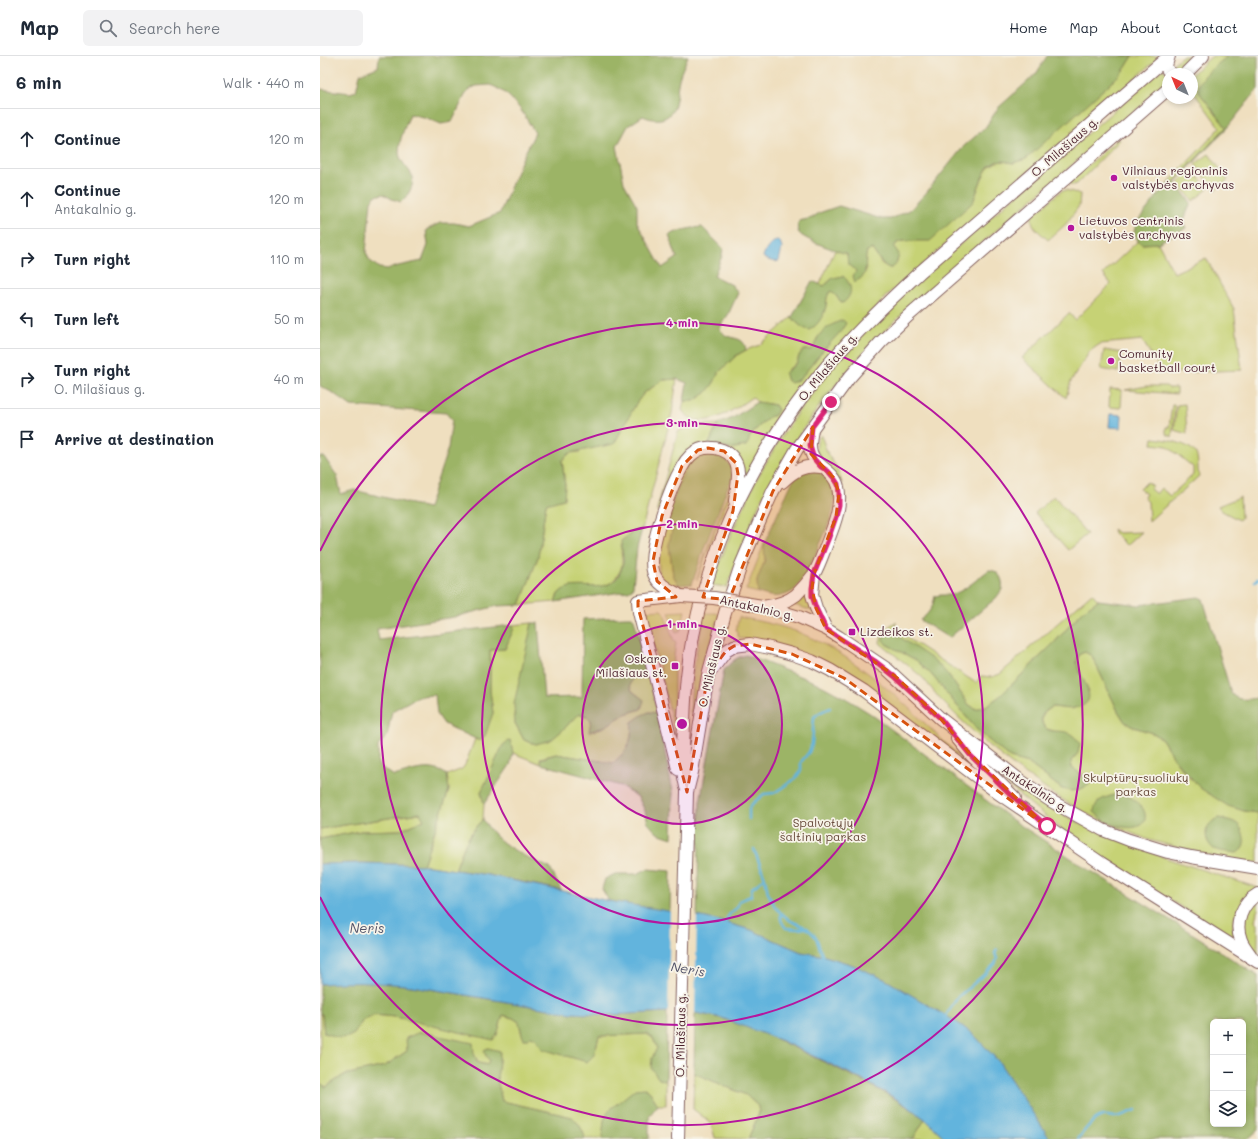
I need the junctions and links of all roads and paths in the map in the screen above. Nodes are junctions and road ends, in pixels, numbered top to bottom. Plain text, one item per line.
1 (1169, 56) edge
2 (1203, 56) edge
3 (1166, 68) edge
4 (1191, 68) edge
5 (1162, 94) edge
6 (812, 427) junction
7 (821, 467) junction
8 (772, 491) junction
9 (733, 511) junction
10 (814, 574) junction
11 (681, 596) junction
12 (762, 606) junction
13 (826, 629) junction
14 (708, 675) junction
15 (941, 719) junction
16 (687, 792) junction
17 (1047, 826) junction
18 (1258, 868) edge
19 (1258, 894) edge
20 (1257, 962) edge
21 (678, 1139) edge

1 - 3 main road
1 - 9 main road, O. Milašiaus g.
2 - 4 main road
5 - 6 main road, O. Milašiaus g.
6 - 7 main road
6 - 8 main road, O. Milašiaus g.
7 - 8 main road
7 - 10 main road
8 - 14 main road, O. Milašiaus g.
9 - 11 main road
9 - 16 main road, O. Milašiaus g.
10 - 12 main road
10 - 13 main road
11 - 12 main road, Antakalnio g., bridge
11 - 16 main road, Antakalnio g.
12 - 13 main road, Antakalnio g.
13 - 15 main road, Antakalnio g.
14 - 16 main road, O. Milašiaus g.
14 - 17 main road, Antakalnio g.
15 - 17 main road
15 - 18 main road, Antakalnio g.
16 - 21 main road, O. Milašiaus g.
17 - 20 main road, Antakalnio g.
19 - 20 main road

